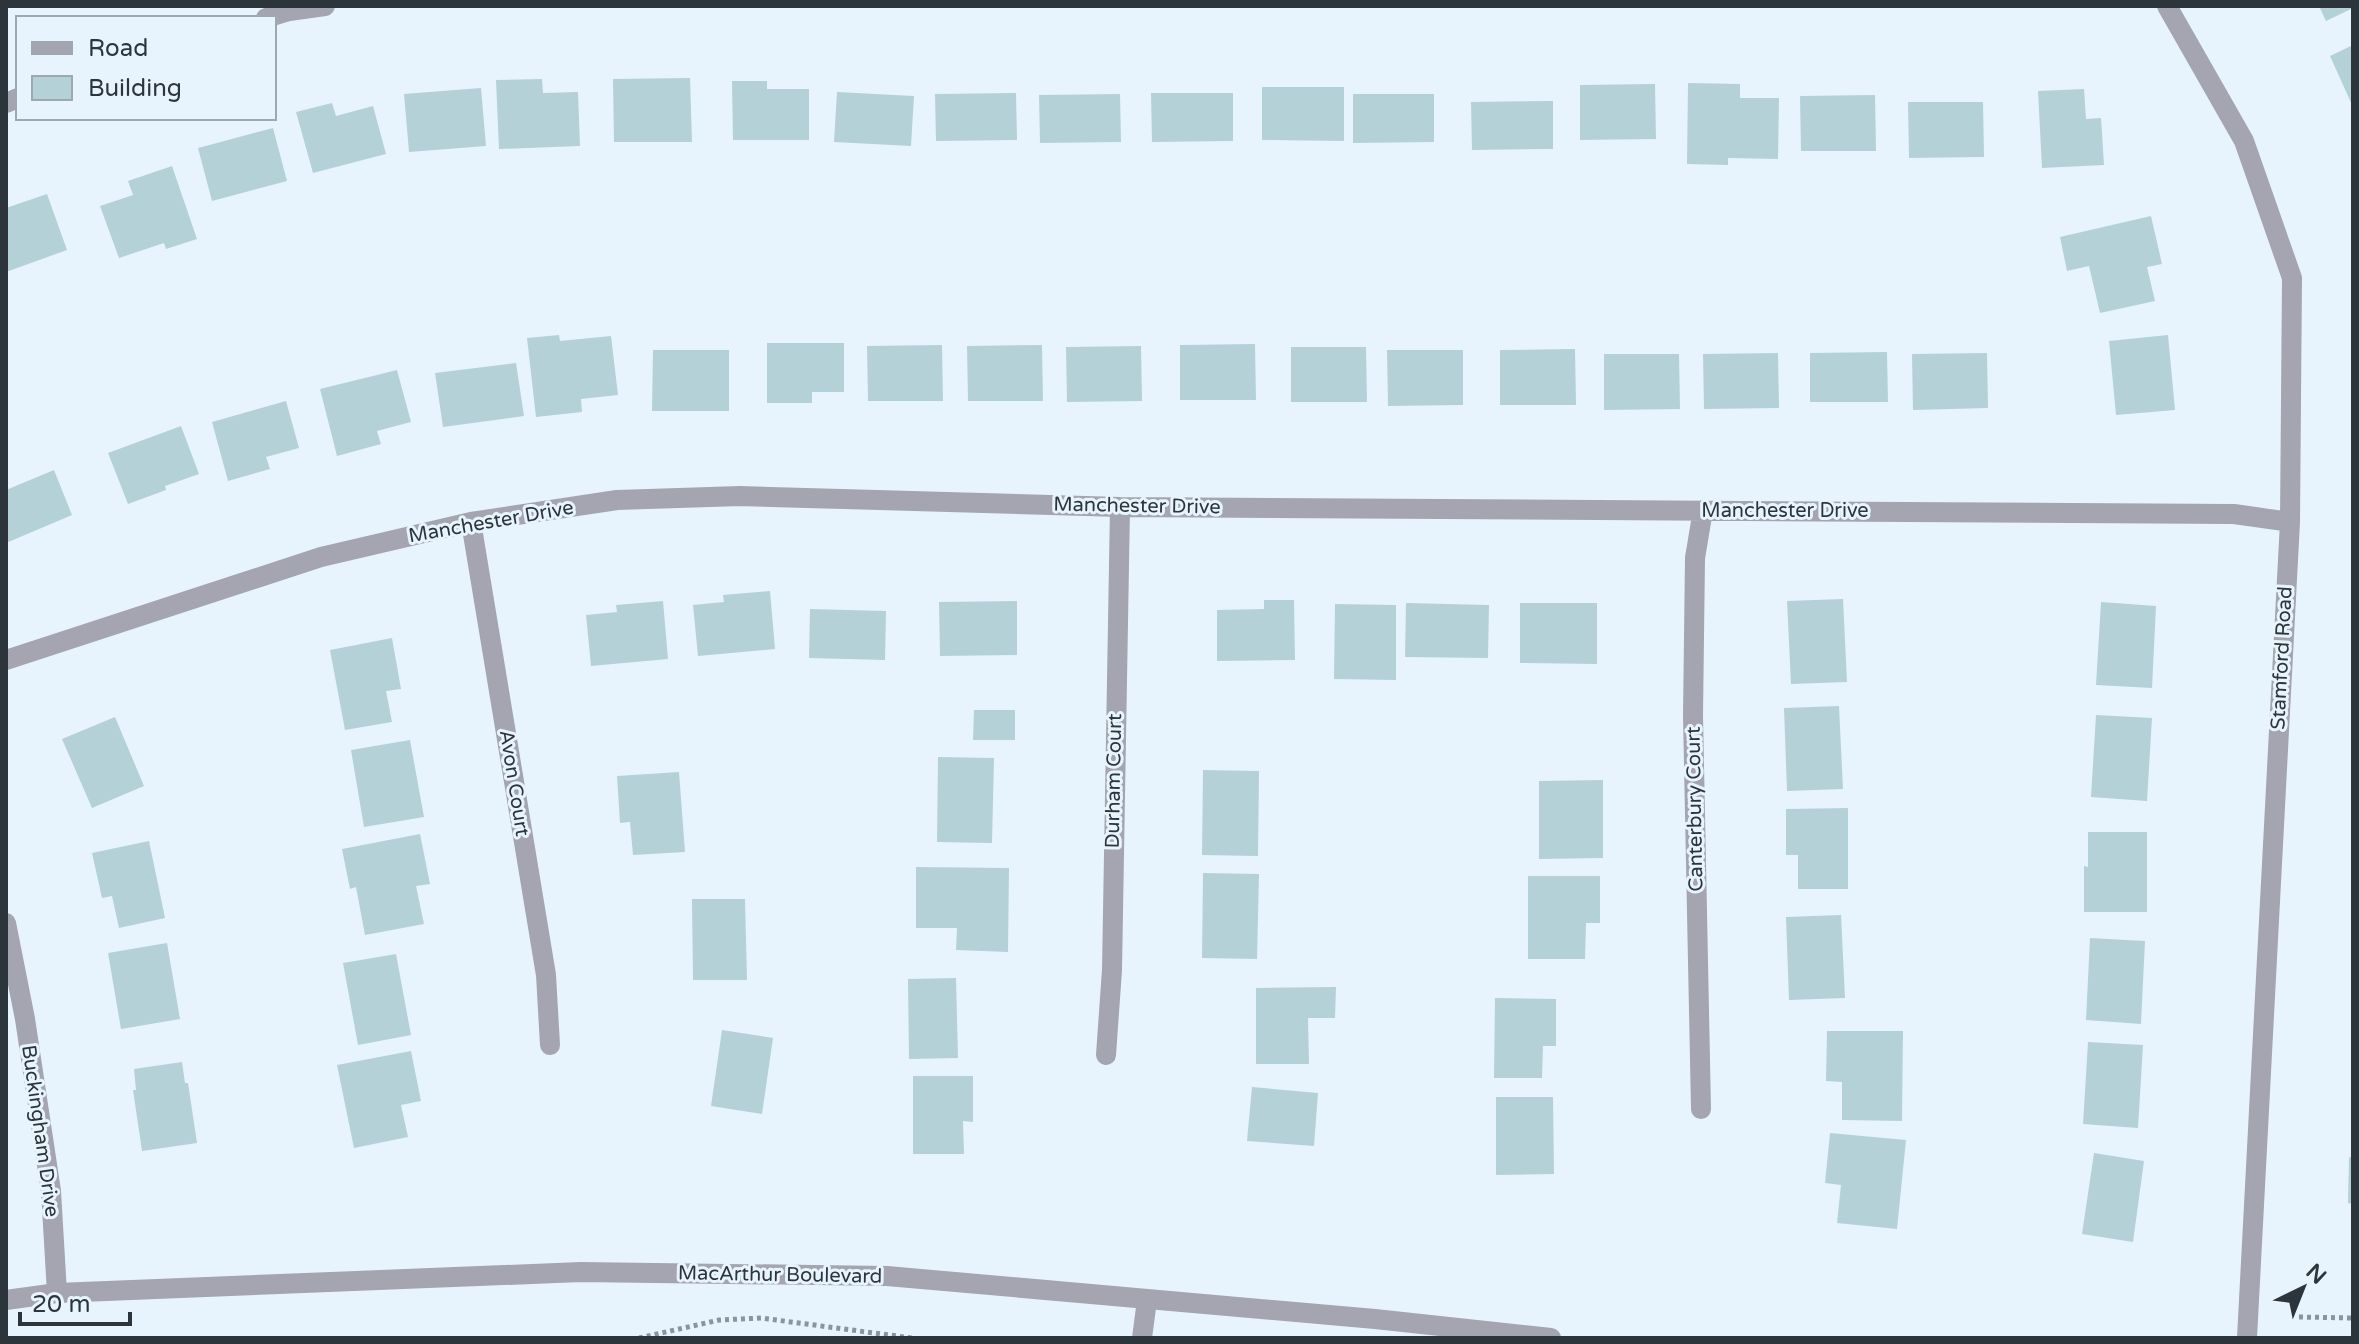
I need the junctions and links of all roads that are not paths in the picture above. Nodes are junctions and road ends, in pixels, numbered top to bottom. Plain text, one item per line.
1 (325, 6) edge
2 (2167, 6) edge
3 (273, 16) edge
4 (1120, 507) junction
5 (1703, 510) junction
6 (471, 522) junction
7 (2290, 522) junction
8 (6, 660) edge
9 (6, 923) edge
10 (550, 1045) dead end
11 (1106, 1055) dead end
12 (1701, 1109) dead end
13 (57, 1293) junction
14 (6, 1300) edge
15 (1147, 1300) junction
16 (1142, 1338) edge
17 (1551, 1338) edge
18 (2247, 1338) edge

1 - 3 street
2 - 7 street, Stamford Road
4 - 5 street, Manchester Drive
4 - 6 street, Manchester Drive
4 - 11 street, Durham Court
5 - 7 street, Manchester Drive
5 - 12 street, Canterbury Court
6 - 8 street, Manchester Drive
6 - 10 street, Avon Court
7 - 18 street, Stamford Road
9 - 13 street, Buckingham Drive
13 - 14 street, MacArthur Boulevard
13 - 15 street, MacArthur Boulevard
15 - 16 street
15 - 17 street, MacArthur Boulevard

